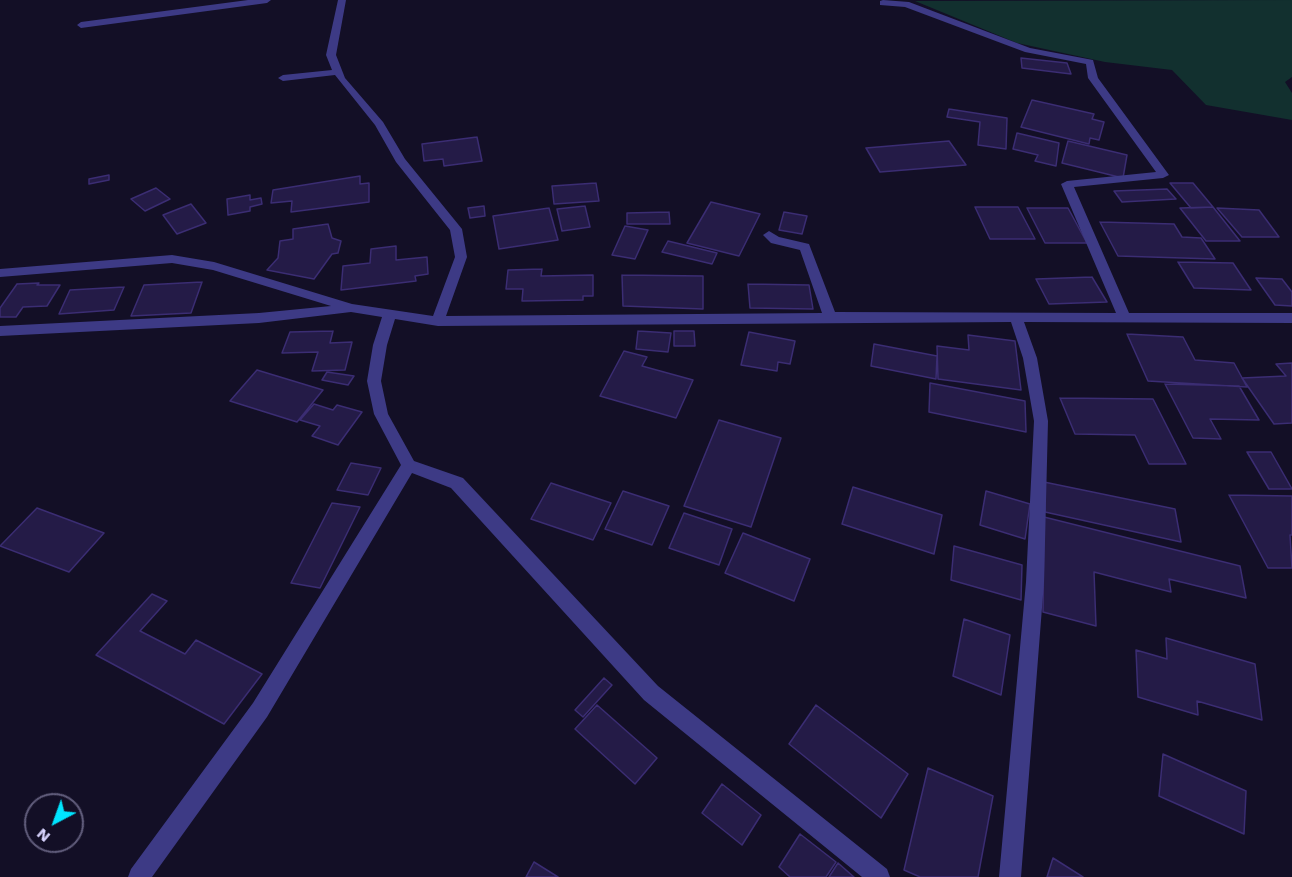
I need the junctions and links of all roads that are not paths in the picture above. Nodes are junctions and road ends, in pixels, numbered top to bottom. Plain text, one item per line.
1 (267, 0) edge
2 (342, 0) edge
3 (883, 3) dead end
4 (81, 26) dead end
5 (338, 72) junction
6 (283, 78) dead end
7 (769, 235) dead end
8 (0, 273) edge
9 (351, 308) junction
10 (390, 314) junction
11 (1124, 316) junction
12 (830, 317) junction
13 (1016, 317) junction
14 (1292, 318) edge
15 (438, 321) junction
16 (0, 331) edge
17 (409, 465) junction
18 (139, 877) edge
19 (879, 877) edge
20 (1010, 877) edge

1 - 4 street
2 - 5 street
3 - 11 street
5 - 6 street
5 - 15 street
7 - 12 street
8 - 9 street
9 - 10 street
9 - 16 street
10 - 15 street
10 - 17 street
11 - 13 street
11 - 14 street
12 - 13 street
12 - 15 street
13 - 20 street
17 - 18 street
17 - 19 street

